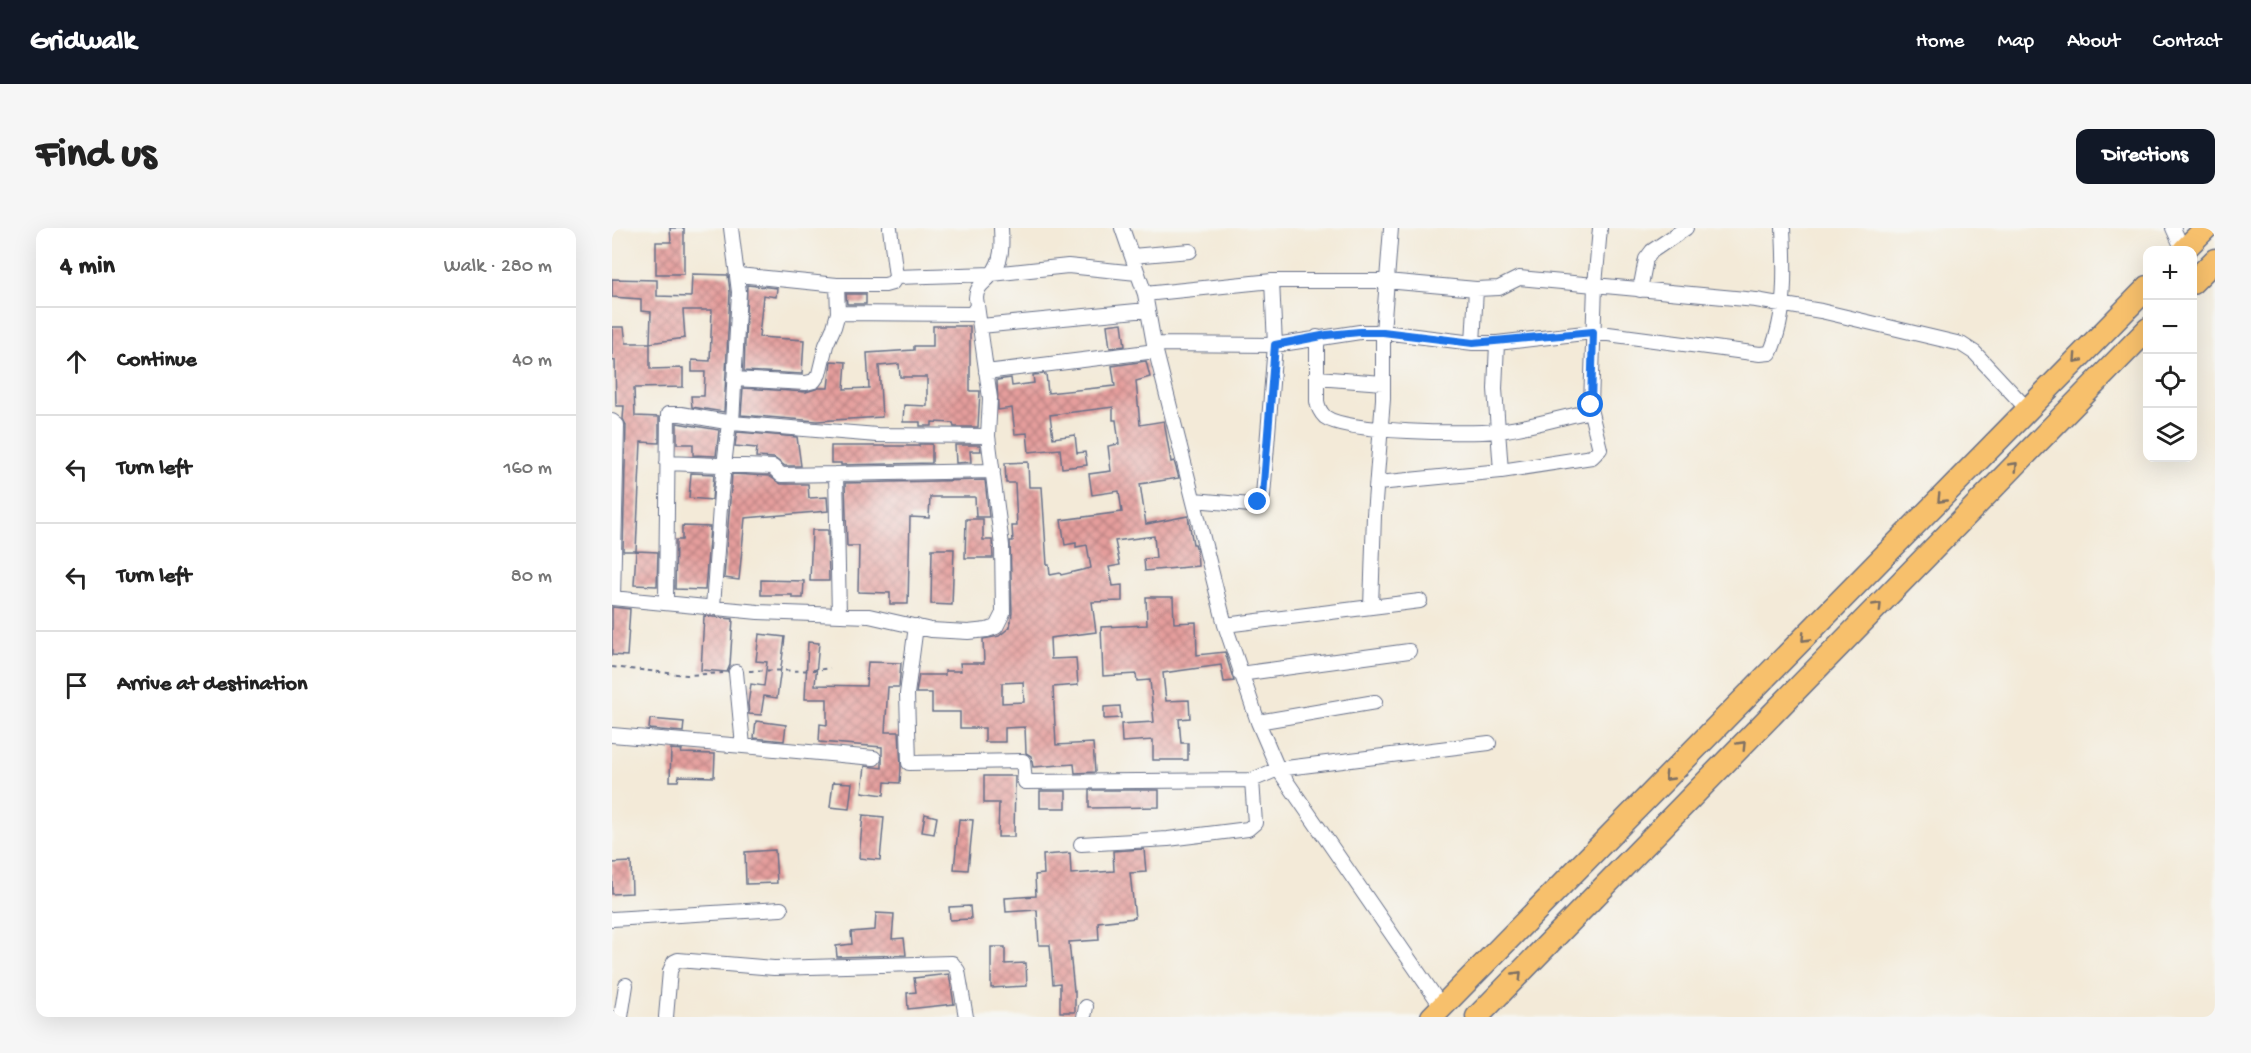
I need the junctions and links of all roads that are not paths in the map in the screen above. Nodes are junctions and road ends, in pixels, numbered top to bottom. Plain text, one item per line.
1 (731, 228) edge
2 (890, 228) edge
3 (1001, 228) edge
4 (1122, 228) edge
5 (1391, 228) edge
6 (1600, 228) edge
7 (1686, 228) edge
8 (1783, 228) edge
9 (2173, 228) edge
10 (2206, 228) edge
11 (2181, 246) edge
12 (2187, 246) edge
13 (1190, 251) dead end
14 (1132, 256) junction
15 (2215, 260) edge
16 (1137, 273) junction
17 (992, 274) junction
18 (738, 275) junction
19 (896, 277) junction
20 (2197, 279) edge
21 (1272, 280) junction
22 (1386, 281) junction
23 (837, 285) junction
24 (1595, 285) junction
25 (1476, 289) junction
26 (1640, 290) junction
27 (2143, 292) edge
28 (1145, 294) junction
29 (1782, 305) junction
30 (977, 306) junction
31 (1147, 310) junction
32 (837, 313) junction
33 (981, 326) junction
34 (1383, 332) junction
35 (1593, 332) junction
36 (2100, 334) junction
37 (2143, 334) edge
38 (1317, 337) junction
39 (1497, 342) junction
40 (1473, 343) junction
41 (1275, 345) junction
42 (1155, 348) junction
43 (2122, 356) junction
44 (986, 372) junction
45 (1317, 378) junction
46 (734, 379) junction
47 (1383, 383) junction
48 (1590, 409) junction
49 (2028, 411) junction
50 (612, 421) edge
51 (731, 423) junction
52 (1382, 430) junction
53 (1498, 431) junction
54 (988, 436) junction
55 (668, 463) junction
56 (725, 464) junction
57 (993, 471) junction
58 (1502, 471) junction
59 (836, 474) junction
60 (1378, 483) junction
61 (1194, 500) junction
62 (612, 598) edge
63 (1420, 601) dead end
64 (666, 603) junction
65 (713, 607) junction
66 (1371, 607) junction
67 (839, 615) junction
68 (1225, 625) junction
69 (916, 626) junction
70 (1409, 651) dead end
71 (736, 672) road end
72 (1240, 674) junction
73 (1375, 702) dead end
74 (1258, 722) junction
75 (612, 735) edge
76 (1489, 743) dead end
77 (743, 746) junction
78 (874, 758) dead end
79 (1278, 769) junction
80 (1252, 780) junction
81 (1081, 844) dead end
82 (781, 909) dead end
83 (612, 919) edge
84 (626, 985) dead end
85 (1437, 1012) edge
86 (621, 1017) edge
87 (666, 1017) edge
88 (966, 1017) edge
89 (1477, 1017) edge

1 - 18 street
2 - 19 street
3 - 17 street
4 - 14 street
5 - 22 street
6 - 24 street
7 - 26 street
8 - 29 street
9 - 11 street
10 - 12 main road
13 - 14 street
14 - 16 street
15 - 20 main road
16 - 17 street
16 - 28 street
17 - 19 street
17 - 30 street
18 - 23 street
18 - 46 street
19 - 23 street
21 - 22 street
21 - 28 street
21 - 41 street
22 - 25 street
22 - 34 street
23 - 32 street
24 - 25 street
24 - 26 street
24 - 35 street
25 - 40 street
26 - 29 street
27 - 36 main road
28 - 31 street
29 - 35 street
29 - 49 street
30 - 32 street
30 - 33 street
31 - 33 street
31 - 42 street
32 - 46 street
33 - 44 street
34 - 38 street
34 - 40 street
34 - 47 street
35 - 39 street
35 - 48 street
36 - 43 main road
36 -> 49 main road
37 - 43 main road
38 - 41 street
38 - 45 street
39 - 40 street
39 - 53 street
41 - 42 street
41 - 61 street
42 - 44 street
42 - 61 street
89 -> 43 main road
44 - 54 street
45 - 47 street
45 - 52 street
46 - 51 street
47 - 52 street
48 - 53 street
48 - 58 street
49 -> 85 main road
50 - 62 street
51 - 54 street
51 - 55 street
51 - 56 street
52 - 53 street
52 - 60 street
53 - 58 street
54 - 57 street
55 - 56 street
55 - 64 street
56 - 59 street
56 - 65 street
57 - 59 street
57 - 69 street
58 - 60 street
59 - 67 street
60 - 66 street
61 - 68 street
62 - 64 street
63 - 66 street
64 - 65 street
65 - 67 street
66 - 68 street
67 - 69 street
68 - 72 street
69 - 80 street
70 - 72 street
71 - 77 street
72 - 74 street
73 - 74 street
74 - 79 street
75 - 77 street
76 - 79 street
77 - 78 street
79 - 80 street
79 - 85 street
80 - 81 street
82 - 83 street
84 - 86 street
87 - 88 street

